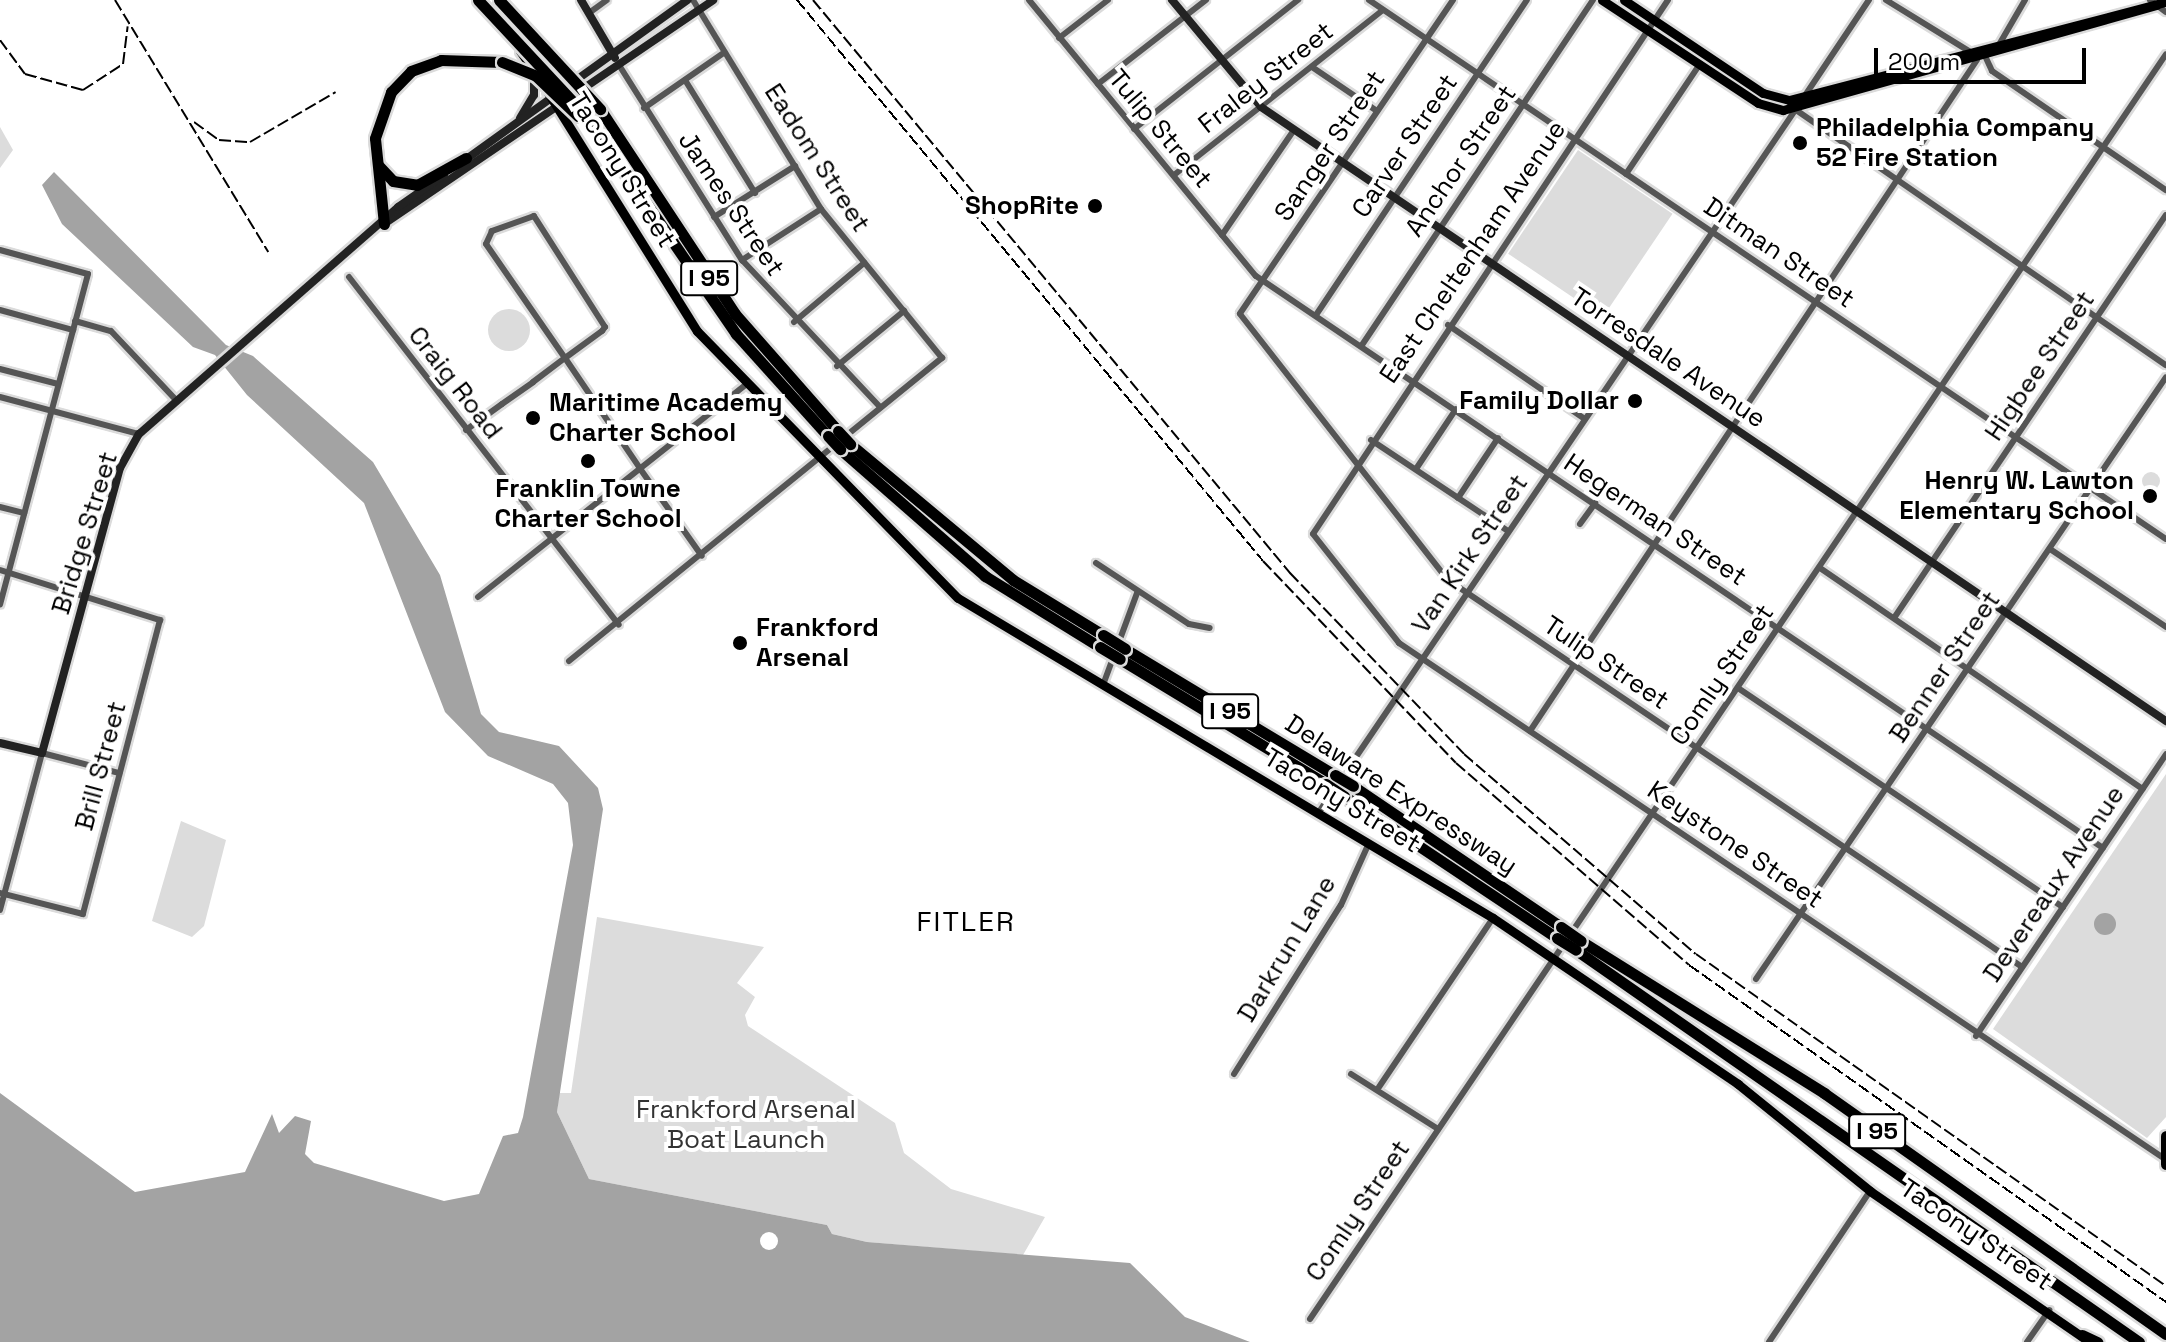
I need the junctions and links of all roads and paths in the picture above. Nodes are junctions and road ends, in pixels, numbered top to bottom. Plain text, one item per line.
1 (478, 0) edge
2 (487, 0) edge
3 (499, 0) edge
4 (581, 0) edge
5 (607, 0) edge
6 (690, 0) edge
7 (713, 0) edge
8 (1029, 0) edge
9 (1108, 0) edge
10 (1172, 0) edge
11 (1206, 0) edge
12 (1298, 0) edge
13 (1369, 0) edge
14 (1453, 0) edge
15 (1527, 0) edge
16 (1593, 0) edge
17 (1602, 0) edge
18 (1624, 0) edge
19 (1668, 0) edge
20 (1869, 0) edge
21 (1886, 0) edge
22 (2025, 0) edge
23 (2158, 2) edge
24 (699, 9) junction
25 (1382, 11) junction
26 (2166, 12) edge
27 (589, 13) junction
28 (1185, 16) junction
29 (1651, 25) junction
30 (1059, 38) junction
31 (1425, 41) junction
32 (2000, 43) junction
33 (1969, 51) junction
34 (725, 52) junction
35 (2166, 54) edge
36 (614, 56) junction
37 (1982, 59) junction
38 (1221, 61) junction
39 (1700, 64) junction
40 (619, 65) junction
41 (1312, 67) junction
42 (534, 72) junction
43 (1477, 73) junction
44 (685, 80) junction
45 (1098, 84) junction
46 (1803, 99) junction
47 (556, 105) junction
48 (1522, 105) junction
49 (1261, 107) junction
50 (644, 108) junction
51 (1796, 110) junction
52 (1377, 111) junction
53 (585, 120) junction
54 (508, 129) junction
55 (1134, 129) junction
56 (1294, 130) junction
57 (1573, 139) junction
58 (2103, 147) junction
59 (466, 158) junction
60 (376, 160) junction
61 (1344, 163) junction
62 (795, 166) junction
63 (1626, 174) junction
64 (1174, 175) junction
65 (1900, 184) junction
66 (2166, 190) edge
67 (755, 193) junction
68 (1394, 197) junction
69 (821, 209) junction
70 (2166, 215) edge
71 (714, 217) junction
72 (384, 224) junction
73 (1439, 228) junction
74 (1712, 231) junction
75 (1222, 235) junction
76 (0, 250) edge
77 (742, 260) junction
78 (1490, 262) junction
79 (864, 263) junction
80 (2022, 267) junction
81 (349, 277) dead end
82 (1264, 280) junction
83 (1818, 304) junction
84 (0, 310) edge
85 (904, 311) junction
86 (1240, 314) joint
87 (1316, 315) junction
88 (2097, 318) junction
89 (75, 321) junction
90 (794, 322) junction
91 (1448, 325) junction
92 (73, 330) junction
93 (1362, 345) junction
94 (1628, 355) junction
95 (565, 358) junction
96 (2166, 365) edge
97 (837, 366) junction
98 (0, 369) edge
99 (2166, 377) edge
100 (1412, 379) junction
101 (748, 383) junction
102 (58, 384) junction
103 (1941, 387) junction
104 (0, 397) edge
105 (176, 400) junction
106 (880, 407) junction
107 (1456, 409) junction
108 (51, 411) junction
109 (1585, 419) junction
110 (1735, 428) junction
111 (466, 430) junction
112 (139, 434) junction
113 (833, 434) junction
114 (1498, 438) junction
115 (2015, 438) junction
116 (1371, 440) junction
117 (845, 446) junction
118 (820, 455) junction
119 (1356, 461) junction
120 (1416, 469) junction
121 (641, 470) junction
122 (1549, 472) junction
123 (2090, 488) junction
124 (1458, 498) junction
125 (1595, 503) junction
126 (0, 507) edge
127 (1857, 510) junction
128 (24, 513) junction
129 (1580, 524) dead end
130 (1313, 526) joint
131 (1508, 531) junction
132 (552, 539) junction
133 (2166, 540) edge
134 (1656, 544) junction
135 (2050, 549) junction
136 (702, 556) junction
137 (1933, 561) junction
138 (1096, 563) dead end
139 (1820, 568) junction
140 (0, 570) edge
141 (9, 572) junction
142 (1137, 593) junction
143 (1468, 593) junction
144 (86, 597) junction
145 (478, 597) dead end
146 (0, 605) edge
147 (2006, 612) junction
148 (1894, 618) junction
149 (619, 625) junction
150 (1778, 627) junction
151 (2166, 627) edge
152 (1210, 628) dead end
153 (1122, 654) junction
154 (1423, 659) junction
155 (569, 661) dead end
156 (1574, 666) junction
157 (1968, 670) junction
158 (1103, 685) junction
159 (1738, 688) junction
160 (2166, 721) edge
161 (1928, 729) junction
162 (1530, 731) junction
163 (0, 743) edge
164 (1696, 747) junction
165 (42, 753) junction
166 (2166, 754) edge
167 (119, 773) junction
168 (1888, 788) junction
169 (2143, 789) junction
170 (1319, 812) junction
171 (1652, 815) junction
172 (1369, 843) junction
173 (1847, 848) junction
174 (2103, 848) junction
175 (2, 893) edge
176 (2063, 907) junction
177 (0, 910) edge
178 (1799, 916) junction
179 (1493, 918) junction
180 (1559, 933) junction
181 (1578, 945) junction
182 (1555, 960) junction
183 (2022, 967) junction
184 (1756, 979) dead end
185 (1976, 1036) junction
186 (1234, 1074) dead end
187 (1351, 1074) dead end
188 (1379, 1087) junction
189 (1438, 1129) junction
190 (2166, 1136) edge
191 (2164, 1161) edge
192 (1870, 1191) junction
193 (2049, 1310) junction
194 (1310, 1319) dead end
195 (2166, 1334) edge
196 (2086, 1338) edge
197 (1769, 1342) edge
198 (2027, 1342) edge
199 (2097, 1342) edge
200 (2139, 1342) edge

1 - 53 highway, bridge
2 - 42 main road, Tacony Street
3 - 113 highway, Delaware Expressway / I 95, bridge
4 - 27 main road, James Street
5 - 27 street
6 - 24 street, Eadom Street
6 - 36 main road, Bridge Street
7 - 24 main road, Bridge Street
8 - 30 street, Tulip Street
9 - 30 street
10 - 28 main road, Torresdale Avenue
11 - 28 street
12 - 38 street
13 - 25 street, Ditman Street
14 - 31 street, Sanger Street
15 - 43 street, Carver Street
16 - 48 street, Anchor Street
17 - 29 main road
18 - 29 main road
19 - 29 street, East Cheltenham Avenue
20 - 46 street, Van Kirk Street
21 - 33 street
22 - 32 street
23 - 26 street
23 - 32 main road
23 - 37 main road
24 - 34 street, Eadom Street
24 - 40 main road, Bridge Street
25 - 31 street, Ditman Street
25 - 41 street, Fraley Street
27 - 36 main road, James Street
28 - 38 main road, Torresdale Avenue
28 - 45 street
29 - 39 main road
29 - 46 main road
29 - 57 street, East Cheltenham Avenue
30 - 45 street, Tulip Street
31 - 43 street, Ditman Street
31 - 52 street, Sanger Street
32 - 33 main road
33 - 46 main road
34 - 44 street
34 - 62 street, Eadom Street
35 - 58 street, Comly Street
36 - 40 main road, James Street
36 - 47 main road, Bridge Street
37 - 51 main road
37 - 58 street
37 - 65 street
38 - 49 main road, Torresdale Avenue
38 - 55 street
39 - 51 main road
39 - 63 street
40 - 47 main road, Bridge Street
40 - 50 street, James Street
41 - 49 street, Fraley Street
41 - 52 street
42 - 47 main road, Tacony Street
42 - 54 main road
43 - 48 street, Ditman Street
43 - 68 street, Carver Street
44 - 50 street
44 - 67 street
45 - 55 street, Tulip Street
46 - 51 street, Van Kirk Street
47 - 54 main road, Bridge Street
47 - 72 main road, Bridge Street
47 - 101 main road, Tacony Street
48 - 57 street, Ditman Street
48 - 73 street, Anchor Street
49 - 56 main road, Torresdale Avenue
49 - 64 street, Fraley Street
50 - 71 street, James Street
51 - 65 street
51 - 74 street, Van Kirk Street
52 - 61 street, Sanger Street
53 - 60 highway, bridge
53 - 113 highway, Delaware Expressway / I 95
54 - 59 main road, Bridge Street
55 - 64 street, Tulip Street
56 - 61 main road, Torresdale Avenue
56 - 75 street
57 - 63 street, Ditman Street
57 - 78 street, East Cheltenham Avenue
58 - 66 street
58 - 80 street, Comly Street
59 - 60 highway
59 - 72 main road, Bridge Street
60 - 72 highway
61 - 68 main road, Torresdale Avenue
61 - 82 street, Sanger Street
62 - 67 street
62 - 69 street, Eadom Street
63 - 74 street, Ditman Street
64 - 75 street, Tulip Street
65 - 80 street
65 - 83 street
67 - 71 street
68 - 73 main road, Torresdale Avenue
68 - 87 street, Carver Street
69 - 77 street
69 - 79 street, Eadom Street
70 - 88 street, Higbee Street
71 - 77 street, James Street
72 - 105 main road, Bridge Street
73 - 78 main road, Torresdale Avenue
73 - 93 street, Anchor Street
74 - 83 street, Ditman Street
74 - 94 street, Van Kirk Street
75 - 82 street, Tulip Street
76 - 89 street
77 - 90 street, James Street
78 - 91 street, East Cheltenham Avenue
78 - 94 main road, Torresdale Avenue
79 - 85 street, Eadom Street
79 - 90 street
80 - 88 street
80 - 103 street, Comly Street
81 - 111 street, Craig Road
82 - 86 street, Sanger Street
82 - 87 street, Hegerman Street
83 - 103 street, Ditman Street
83 - 110 street
84 - 92 street
85 - 97 street
85 - 106 street, Eadom Street
86 - 119 street, Tulip Street
87 - 93 street, Hegerman Street
88 - 96 street
88 - 115 street, Higbee Street
89 - 92 street
89 - 105 street
90 - 97 street, James Street
91 - 100 street, East Cheltenham Avenue
91 - 109 street
92 - 102 street
93 - 100 street, Hegerman Street
94 - 109 street, Van Kirk Street
94 - 110 main road, Torresdale Avenue
95 - 95 street
95 - 111 street
95 - 121 street
97 - 106 street, James Street
98 - 102 street
99 - 123 street, Benner Street
100 - 107 street, Hegerman Street
100 - 116 street, East Cheltenham Avenue
101 - 118 main road, Tacony Street
101 - 121 street
102 - 108 street
103 - 115 street, Ditman Street
103 - 127 street, Comly Street
104 - 108 street
105 - 112 main road, Bridge Street
106 - 118 street
107 - 114 street, Hegerman Street
107 - 120 street
108 - 112 street
108 - 128 street
109 - 122 street, Van Kirk Street
110 - 127 main road, Torresdale Avenue
110 - 134 street
111 - 132 street, Craig Road
112 - 144 main road, Bridge Street
113 - 117 highway, Delaware Expressway / I 95, bridge
114 - 122 street, Hegerman Street
114 - 124 street
115 - 123 street, Ditman Street
115 - 137 street, Higbee Street
116 - 119 street, East Cheltenham Avenue
116 - 120 street
117 - 153 highway, Delaware Expressway / I 95, bridge
117 - 153 highway, Delaware Expressway / I 95, bridge
118 - 136 street
118 - 158 main road, Tacony Street
119 - 130 street, East Cheltenham Avenue
119 - 143 street, Tulip Street
120 - 124 street
121 - 132 street
121 - 136 street
122 - 125 street, Hegerman Street
122 - 131 street, Van Kirk Street
123 - 133 street, Ditman Street
123 - 135 street, Benner Street
124 - 131 street
125 - 129 street
125 - 134 street, Hegerman Street
126 - 128 street
127 - 137 main road, Torresdale Avenue
127 - 139 street, Comly Street
128 - 141 street
130 - 154 street, Keystone Street
131 - 143 street, Van Kirk Street
132 - 145 street
132 - 149 street, Craig Road
134 - 150 street, Hegerman Street
134 - 156 street
135 - 147 street, Benner Street
135 - 151 street
136 - 149 street
137 - 147 main road, Torresdale Avenue
137 - 148 street, Higbee Street
138 - 142 street
139 - 148 street
139 - 150 street, Comly Street
140 - 141 street
141 - 144 street
141 - 146 street
142 - 152 street
142 - 158 street
143 - 154 street, Van Kirk Street
143 - 156 street, Tulip Street
144 - 165 main road, Bridge Street
144 - 167 street, Brill Street
147 - 157 street, Benner Street
147 - 160 main road, Torresdale Avenue
148 - 157 street
149 - 155 street
150 - 159 street, Comly Street
150 - 161 street, Hegerman Street
153 - 180 highway, Delaware Expressway / I 95, bridge
153 - 180 highway, Delaware Expressway / I 95, bridge
154 - 162 street, Keystone Street
154 - 170 street, Van Kirk Street
156 - 162 street
156 - 164 street, Tulip Street
157 - 161 street, Benner Street
157 - 169 street
158 - 170 main road, Tacony Street
159 - 164 street, Comly Street
159 - 168 street
161 - 168 street, Benner Street
161 - 174 street, Hegerman Street
162 - 171 street, Keystone Street
163 - 165 main road
164 - 171 street, Comly Street
164 - 173 street, Tulip Street
165 - 167 street
165 - 175 street, Bridge Street
166 - 169 street, Devereaux Avenue
167 - 175 street, Brill Street
168 - 173 street, Benner Street
168 - 176 street
169 - 174 street, Devereaux Avenue
170 - 172 main road, Tacony Street
171 - 178 street, Keystone Street
171 - 182 street, Comly Street
172 - 179 main road, Tacony Street
172 - 186 street, Darkrun Lane
173 - 178 street, Benner Street
173 - 183 street, Tulip Street
174 - 176 street, Devereaux Avenue
175 - 177 street, Bridge Street
176 - 183 street, Devereaux Avenue
178 - 184 street, Benner Street
178 - 185 street, Keystone Street
179 - 182 main road, Tacony Street
179 - 188 street
180 - 181 highway, Delaware Expressway / I 95, bridge
181 - 195 highway, Delaware Expressway / I 95
181 - 200 highway, Delaware Expressway / I 95
182 - 189 street, Comly Street
182 - 192 main road, Tacony Street
183 - 185 street, Devereaux Avenue
185 - 191 street, Keystone Street
187 - 188 street
188 - 189 street
189 - 194 street, Comly Street
190 - 191 highway
192 - 193 main road, Tacony Street
192 - 197 street
193 - 196 main road, Tacony Street
193 - 198 street
196 - 199 highway

